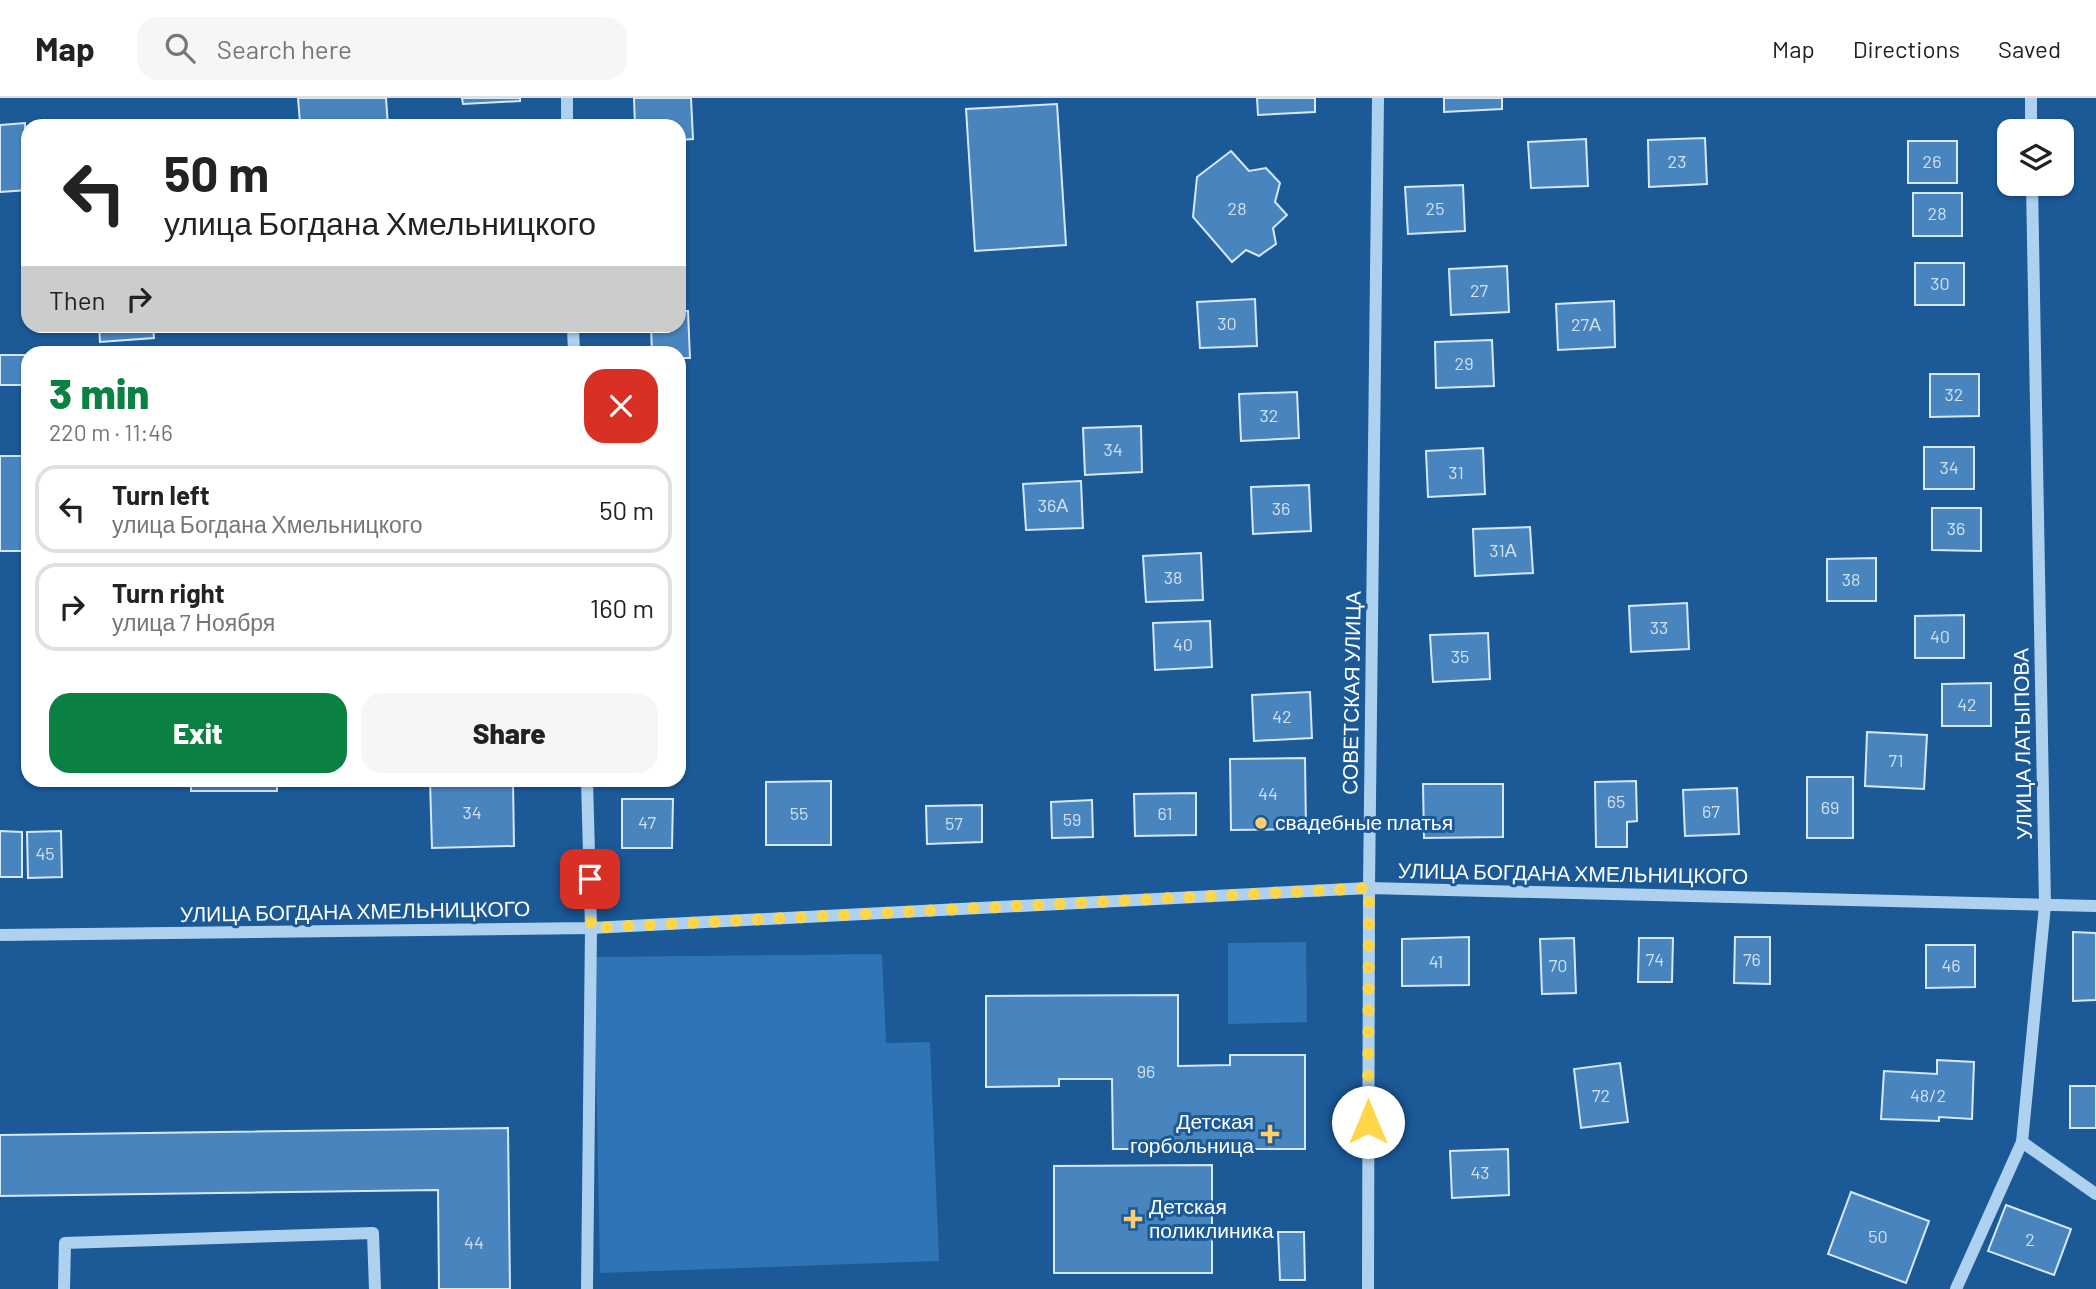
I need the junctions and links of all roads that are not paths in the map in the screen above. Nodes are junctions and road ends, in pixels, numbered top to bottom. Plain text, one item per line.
1 (566, 98) edge
2 (1378, 98) edge
3 (2031, 98) edge
4 (567, 119) edge
5 (2031, 119) edge
6 (2032, 196) edge
7 (587, 787) edge
8 (1369, 888) junction
9 (2045, 905) junction
10 (2096, 906) edge
11 (591, 928) junction
12 (0, 934) edge
13 (2022, 1142) junction
14 (2096, 1194) edge
15 (64, 1289) edge
16 (375, 1289) edge
17 (587, 1289) edge
18 (1368, 1289) edge
19 (1956, 1289) edge

1 - 4 street
2 - 8 street, СОВЕТСКАЯ УЛИЦА
3 - 5 street
6 - 9 street, УЛИЦА ЛАТЫПОВА
7 - 11 street
8 - 9 street, УЛИЦА БОГДАНА ХМЕЛЬНИЦКОГО
8 - 11 street, УЛИЦА БОГДАНА ХМЕЛЬНИЦКОГО
8 - 18 street, СОВЕТСКАЯ УЛИЦА
9 - 10 street, УЛИЦА БОГДАНА ХМЕЛЬНИЦКОГО
9 - 13 street, УЛИЦА ЛАТЫПОВА
11 - 12 street, УЛИЦА БОГДАНА ХМЕЛЬНИЦКОГО
11 - 17 street
13 - 14 street
13 - 19 street, УЛИЦА ЛАТЫПОВА
15 - 16 street

